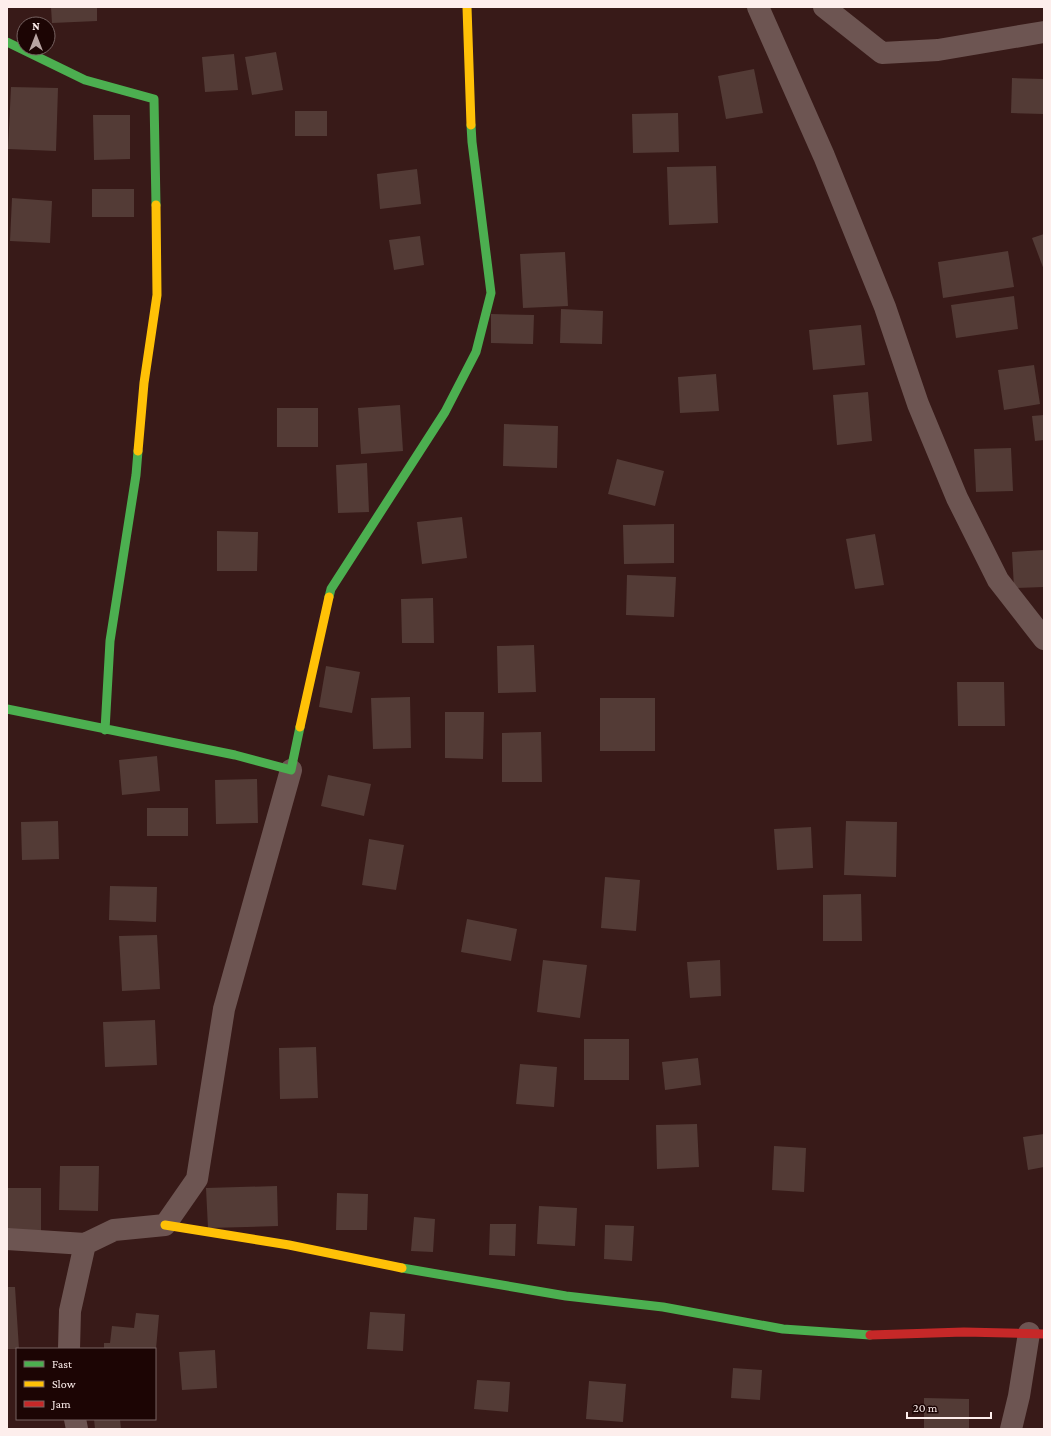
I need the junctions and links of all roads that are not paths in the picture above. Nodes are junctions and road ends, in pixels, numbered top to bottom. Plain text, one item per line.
1 (467, 7) edge
2 (758, 7) edge
3 (824, 7) edge
4 (1044, 32) edge
5 (7, 42) edge
6 (1044, 639) edge
7 (7, 709) edge
8 (105, 730) junction
9 (290, 770) junction
10 (165, 1225) junction
11 (7, 1239) edge
12 (84, 1244) junction
13 (1036, 1333) edge
14 (69, 1348) edge
15 (1011, 1429) edge

1 - 9 street
2 - 6 street
3 - 4 street
5 - 8 street
7 - 8 street
8 - 9 street
9 - 10 street
10 - 12 street
10 - 13 street
11 - 12 street
12 - 14 street
13 - 15 street

